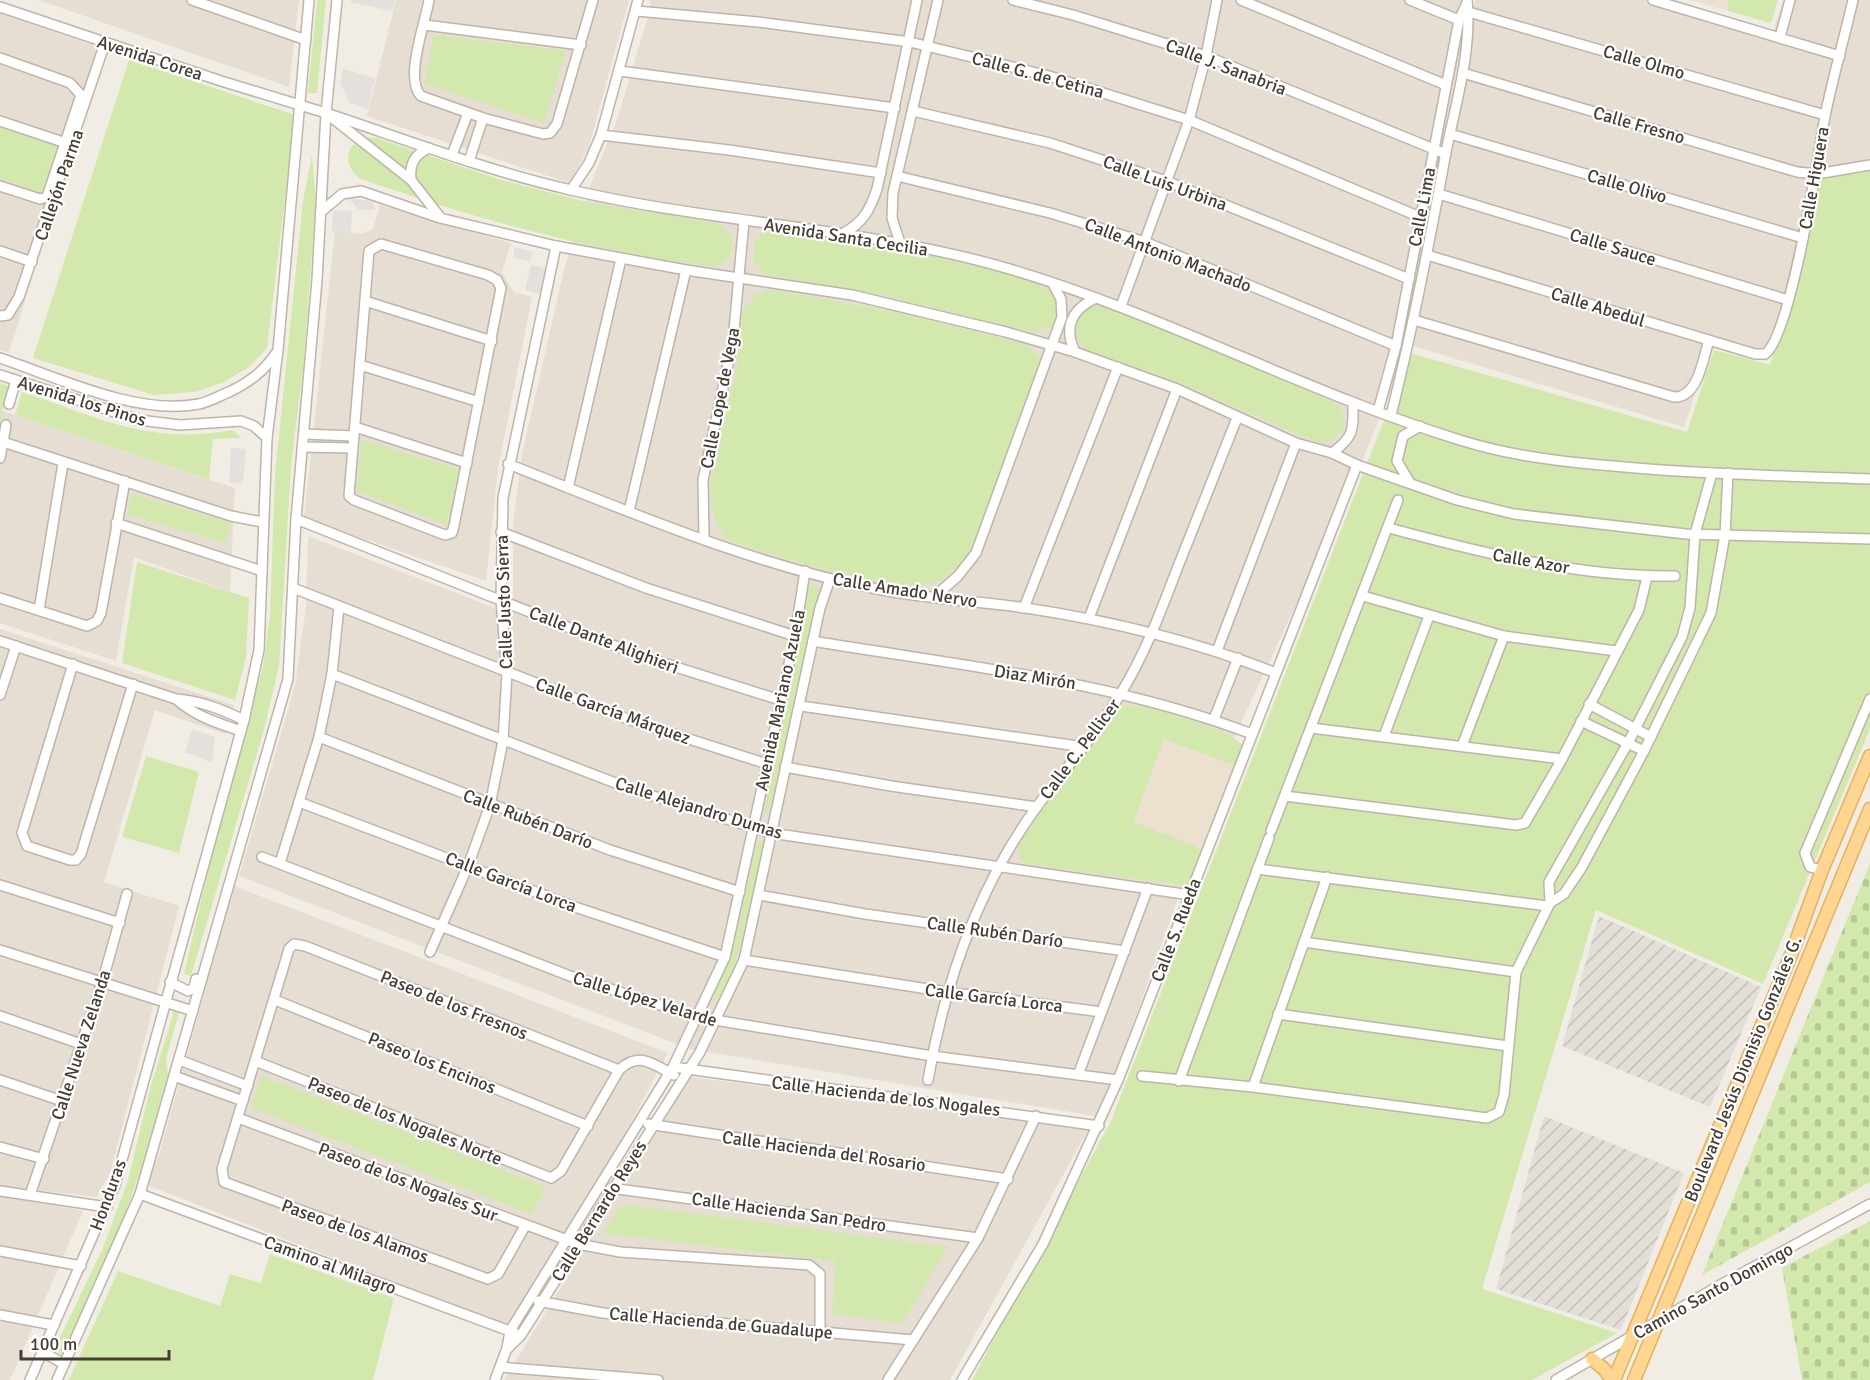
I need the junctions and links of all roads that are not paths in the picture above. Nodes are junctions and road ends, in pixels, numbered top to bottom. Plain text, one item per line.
1 (192, 0) edge
2 (309, 0) edge
3 (337, 0) edge
4 (429, 0) edge
5 (593, 0) edge
6 (638, 0) edge
7 (917, 0) edge
8 (938, 0) edge
9 (1013, 0) edge
10 (1217, 0) edge
11 (1241, 0) edge
12 (1410, 0) edge
13 (1653, 0) edge
14 (1790, 0) edge
15 (1853, 0) edge
16 (0, 6) edge
17 (1467, 6) edge
18 (637, 10) junction
19 (1459, 20) junction
20 (425, 25) junction
21 (1780, 37) junction
22 (306, 40) junction
23 (910, 42) junction
24 (105, 43) junction
25 (581, 45) junction
26 (928, 46) junction
27 (1206, 56) junction
28 (1840, 56) junction
29 (0, 58) edge
30 (620, 71) junction
31 (1463, 73) junction
32 (1446, 85) junction
33 (301, 107) junction
34 (895, 108) junction
35 (913, 111) junction
36 (326, 113) junction
37 (468, 113) junction
38 (1825, 115) junction
39 (483, 118) junction
40 (1189, 120) junction
41 (0, 121) edge
42 (1450, 134) junction
43 (601, 135) junction
44 (66, 143) junction
45 (429, 148) junction
46 (1433, 151) junction
47 (1446, 154) junction
48 (452, 155) junction
49 (469, 161) junction
50 (1870, 165) edge
51 (881, 173) junction
52 (1817, 174) junction
53 (897, 176) junction
54 (411, 180) junction
55 (1166, 181) junction
56 (0, 186) edge
57 (571, 190) junction
58 (1439, 194) junction
59 (322, 211) junction
60 (1420, 217) junction
61 (440, 218) junction
62 (744, 221) junction
63 (842, 234) junction
64 (1803, 238) junction
65 (1145, 242) junction
66 (900, 243) junction
67 (556, 246) junction
68 (0, 251) edge
69 (1427, 255) junction
70 (621, 260) junction
71 (32, 262) junction
72 (686, 270) junction
73 (739, 278) junction
74 (1408, 279) junction
75 (1053, 284) junction
76 (1096, 298) junction
77 (1788, 300) junction
78 (365, 301) junction
79 (1121, 306) junction
80 (0, 316) edge
81 (1414, 320) junction
82 (1709, 340) junction
83 (492, 341) junction
84 (1051, 345) junction
85 (1396, 346) junction
86 (278, 350) junction
87 (1074, 352) junction
88 (1768, 353) joint
89 (0, 358) edge
90 (360, 365) junction
91 (1118, 367) junction
92 (0, 375) edge
93 (16, 380) junction
94 (1178, 388) junction
95 (479, 402) junction
96 (1353, 402) junction
97 (9, 404) dead end
98 (179, 406) junction
99 (1378, 411) junction
100 (1390, 415) junction
101 (1237, 418) junction
102 (6, 425) dead end
103 (180, 425) junction
104 (1420, 426) junction
105 (354, 432) junction
106 (304, 434) junction
107 (267, 438) junction
108 (3, 442) junction
109 (1296, 443) junction
110 (302, 447) junction
111 (352, 448) junction
112 (1332, 453) junction
113 (0, 458) edge
114 (63, 463) junction
115 (467, 463) junction
116 (508, 464) junction
117 (1357, 465) junction
118 (1712, 473) junction
119 (1728, 473) junction
120 (1870, 479) edge
121 (125, 481) junction
122 (1410, 483) junction
123 (568, 488) junction
124 (1398, 500) dead end
125 (629, 511) junction
126 (296, 519) junction
127 (262, 522) junction
128 (116, 523) junction
129 (1389, 528) junction
130 (501, 532) junction
131 (1695, 534) junction
132 (1725, 535) junction
133 (704, 538) junction
134 (1870, 539) edge
135 (262, 571) junction
136 (804, 571) junction
137 (1675, 576) dead end
138 (1647, 577) junction
139 (830, 579) junction
140 (293, 588) junction
141 (1363, 596) junction
142 (934, 597) junction
143 (0, 598) edge
144 (501, 600) junction
145 (339, 607) junction
146 (1024, 608) junction
147 (39, 610) junction
148 (1429, 616) junction
149 (1089, 618) junction
150 (1153, 632) junction
151 (795, 636) junction
152 (1504, 636) junction
153 (0, 640) edge
154 (813, 641) junction
155 (16, 646) junction
156 (1217, 651) junction
157 (1616, 651) junction
158 (1238, 658) junction
159 (73, 664) junction
160 (507, 673) junction
161 (1276, 673) junction
162 (332, 674) junction
163 (133, 684) junction
164 (1122, 692) junction
165 (0, 695) edge
166 (176, 699) junction
167 (1870, 699) edge
168 (780, 700) junction
169 (1589, 704) junction
170 (801, 706) junction
171 (1214, 719) junction
172 (244, 720) junction
173 (1581, 721) junction
174 (1311, 728) junction
175 (1636, 728) junction
176 (241, 731) junction
177 (1252, 734) junction
178 (1384, 736) junction
179 (319, 737) junction
180 (1651, 737) junction
181 (503, 741) junction
182 (1628, 743) junction
183 (1462, 746) junction
184 (1084, 747) junction
185 (1644, 751) junction
186 (1870, 756) edge
187 (1562, 759) junction
188 (767, 764) junction
189 (785, 767) junction
190 (1285, 796) junction
191 (299, 802) junction
192 (490, 805) junction
193 (1037, 807) junction
194 (1870, 810) edge
195 (753, 828) junction
196 (771, 833) junction
197 (262, 857) dead end
198 (279, 863) junction
199 (468, 866) junction
200 (999, 866) junction
201 (1257, 869) junction
202 (1822, 870) junction
203 (1327, 877) junction
204 (0, 885) edge
205 (1148, 888) junction
206 (740, 892) junction
207 (128, 894) dead end
208 (759, 895) junction
209 (1190, 895) junction
210 (1549, 905) junction
211 (219, 921) junction
212 (120, 923) junction
213 (442, 926) junction
214 (968, 928) junction
215 (1304, 942) junction
216 (0, 950) edge
217 (1125, 951) junction
218 (430, 952) dead end
219 (725, 957) junction
220 (744, 960) junction
221 (1516, 972) junction
222 (170, 982) junction
223 (102, 983) junction
224 (947, 992) junction
225 (275, 1000) junction
226 (165, 1003) junction
227 (193, 1011) junction
228 (1102, 1012) junction
229 (1278, 1014) junction
230 (0, 1016) edge
231 (697, 1017) junction
232 (714, 1021) junction
233 (81, 1044) junction
234 (1508, 1046) junction
235 (932, 1056) junction
236 (179, 1060) junction
237 (255, 1061) junction
238 (619, 1070) junction
239 (671, 1070) junction
240 (687, 1070) junction
241 (1078, 1074) junction
242 (174, 1077) junction
243 (1142, 1077) dead end
244 (681, 1079) junction
245 (0, 1080) edge
246 (928, 1080) dead end
247 (1118, 1080) junction
248 (1179, 1081) junction
249 (248, 1086) junction
250 (1253, 1087) junction
251 (62, 1101) junction
252 (243, 1101) junction
253 (1036, 1116) junction
254 (238, 1118) junction
255 (640, 1120) junction
256 (588, 1126) junction
257 (652, 1126) junction
258 (1099, 1126) junction
259 (0, 1147) edge
260 (44, 1159) junction
261 (1008, 1179) junction
262 (600, 1186) junction
263 (615, 1188) junction
264 (0, 1191) edge
265 (140, 1194) junction
266 (30, 1195) junction
267 (1870, 1203) edge
268 (106, 1207) junction
269 (525, 1226) junction
270 (978, 1238) junction
271 (566, 1240) junction
272 (578, 1244) junction
273 (0, 1251) edge
274 (81, 1266) junction
275 (530, 1299) junction
276 (542, 1302) junction
277 (0, 1315) edge
278 (1658, 1323) junction
279 (53, 1325) junction
280 (510, 1331) junction
281 (820, 1331) junction
282 (520, 1335) junction
283 (1630, 1337) junction
284 (913, 1340) junction
285 (507, 1348) junction
286 (43, 1352) junction
287 (1592, 1359) junction
288 (64, 1364) junction
289 (500, 1367) junction
290 (30, 1380) edge
291 (57, 1380) edge
292 (495, 1380) edge
293 (658, 1380) edge
294 (888, 1380) edge
295 (962, 1380) edge
296 (1556, 1380) edge
297 (1613, 1380) edge
298 (1634, 1380) edge

1 - 22 street
2 - 22 street, Honduras
3 - 36 street
4 - 20 street
5 - 25 street
6 - 18 street
7 - 23 street
8 - 26 street
9 - 27 street, Calle J. Sanabria
10 - 27 street
11 - 32 street
12 - 19 street
13 - 21 street
14 - 21 street
15 - 28 street, Calle Higuera
16 - 24 street, Avenida Corea
17 - 19 street, Calle Lima
17 - 31 street, Calle Lima
17 - 38 street, Calle Olmo
18 - 23 street, Calle G. de Cetina
18 - 30 street
19 - 32 street, Calle Lima
20 - 25 street
20 - 37 street
21 - 28 street
22 - 33 street, Honduras
23 - 26 street, Calle G. de Cetina
23 - 34 street
24 - 33 street, Avenida Corea
24 - 71 street, Callejón Parma
25 - 39 street
26 - 35 street
26 - 40 street, Calle G. de Cetina
27 - 40 street
27 - 46 street, Calle J. Sanabria
28 - 38 street, Calle Higuera
29 - 44 street
30 - 34 street
30 - 43 street
31 - 42 street, Calle Lima
31 - 52 street, Calle Fresno
32 - 46 street, Calle Lima
33 - 36 street, Avenida Corea
33 - 86 street, Honduras
34 - 51 street
35 - 53 street
35 - 55 street, Calle Luis Urbina
36 - 45 street, Avenida Santa Cecilia
36 - 54 street
36 - 59 street
37 - 39 street
37 - 48 street
38 - 52 street, Calle Higuera
39 - 49 street
40 - 55 street
40 - 60 street, Calle G. de Cetina
41 - 44 street
42 - 47 street, Calle Lima
42 - 64 street, Calle Olivo
43 - 51 street
43 - 57 street
44 - 56 street
45 - 48 street, Avenida Santa Cecilia
45 - 54 street
46 - 47 street, Calle J. Sanabria
46 - 60 street, Calle Lima
47 - 58 street, Calle Lima
48 - 49 street, Avenida Santa Cecilia
49 - 57 street, Avenida Santa Cecilia
50 - 52 street, Calle Fresno
51 - 63 street
52 - 64 street, Calle Higuera
53 - 65 street, Calle Antonio Machado
53 - 66 street
54 - 61 street
55 - 65 street
55 - 74 street, Calle Luis Urbina
57 - 62 street, Avenida Santa Cecilia
58 - 69 street, Calle Lima
58 - 77 street, Calle Sauce
59 - 61 street
59 - 106 street
60 - 74 street, Calle Lima
61 - 67 street
62 - 63 street, Avenida Santa Cecilia
62 - 73 street, Calle Lope de Vega
63 - 66 street, Avenida Santa Cecilia
64 - 77 street, Calle Higuera
65 - 79 street
65 - 85 street, Calle Antonio Machado
66 - 75 street, Avenida Santa Cecilia
67 - 70 street
67 - 116 street, Calle Justo Sierra
68 - 71 street
69 - 81 street, Calle Lima
69 - 82 street, Calle Abedul
70 - 72 street
70 - 123 street
71 - 80 street, Callejón Parma
72 - 73 street
72 - 125 street
73 - 84 street
73 - 133 street, Calle Lope de Vega
74 - 85 street, Calle Lima
75 - 76 street, Avenida Santa Cecilia
75 - 84 street
76 - 79 street, Avenida Santa Cecilia
76 - 87 street
77 - 88 street, Calle Higuera
78 - 83 street
78 - 83 street
78 - 90 street
79 - 96 street, Avenida Santa Cecilia
81 - 82 street
81 - 100 street, Calle Lima
82 - 88 street, Calle Abedul
83 - 95 street
84 - 87 street
84 - 142 street
85 - 99 street, Calle Lima
86 - 98 street, Avenida los Pinos
86 - 107 street, Honduras
87 - 91 street
89 - 98 street, Avenida los Pinos
90 - 95 street
90 - 105 street
91 - 94 street
91 - 146 street
92 - 93 street, Avenida los Pinos
93 - 97 street
93 - 103 street, Avenida los Pinos
94 - 101 street
94 - 149 street
95 - 115 street
96 - 99 street, Avenida Santa Cecilia
96 - 112 street
98 - 103 street
99 - 100 street, Avenida Santa Cecilia
100 - 104 street, Avenida Santa Cecilia
101 - 109 street
101 - 150 street, Calle C. Pellicer
102 - 108 street
103 - 107 street, Avenida los Pinos
104 - 118 street, Avenida Santa Cecilia
104 - 122 street
105 - 106 street
105 - 111 street
105 - 115 street
106 - 110 street
107 - 127 street, Honduras
108 - 113 street
108 - 114 street
109 - 112 street
109 - 156 street
110 - 111 street
110 - 126 street
111 - 115 street
112 - 117 street
114 - 121 street
114 - 147 street
116 - 123 street, Calle Amado Nervo
116 - 130 street, Calle Justo Sierra
117 - 122 street
117 - 161 street, Calle S. Rueda
118 - 119 street, Avenida Santa Cecilia
118 - 131 street
119 - 120 street, Avenida Santa Cecilia
119 - 132 street
121 - 127 street
121 - 128 street
122 - 131 street
123 - 125 street, Calle Amado Nervo
124 - 129 street
125 - 133 street, Calle Amado Nervo
126 - 140 street
126 - 144 street, Calle Dante Alighieri
127 - 135 street, Honduras
128 - 135 street
128 - 147 street
129 - 138 street, Calle Azor
129 - 141 street
130 - 144 street, Calle Justo Sierra
130 - 151 street
131 - 132 street
131 - 175 street
132 - 134 street
132 - 180 street
133 - 136 street, Calle Amado Nervo
135 - 172 street, Honduras
136 - 139 street, Calle Amado Nervo
136 - 151 street, Avenida Mariano Azuela
137 - 138 street, Calle Azor
138 - 157 street
139 - 142 street, Calle Amado Nervo
139 - 154 street, Avenida Mariano Azuela
140 - 145 street, Calle García Márquez
140 - 211 street
141 - 148 street
141 - 174 street
142 - 146 street, Calle Amado Nervo
143 - 147 street
144 - 160 street, Calle Justo Sierra
144 - 168 street, Calle Dante Alighieri
145 - 160 street, Calle García Márquez
145 - 162 street
146 - 149 street, Calle Amado Nervo
148 - 152 street
148 - 178 street
149 - 150 street, Calle Amado Nervo
150 - 156 street, Calle Amado Nervo
150 - 164 street, Calle C. Pellicer
151 - 168 street, Avenida Mariano Azuela
152 - 157 street
152 - 183 street
153 - 155 street
154 - 164 street, Diaz Mirón
154 - 170 street, Avenida Mariano Azuela
155 - 159 street
155 - 165 street
156 - 158 street, Calle Amado Nervo
157 - 169 street
158 - 161 street, Calle Amado Nervo
158 - 171 street
159 - 163 street
159 - 163 street
160 - 181 street, Calle Justo Sierra
160 - 188 street, Calle García Márquez
161 - 177 street, Calle S. Rueda
162 - 179 street
162 - 181 street, Calle Alejandro Dumas
163 - 166 street
164 - 171 street, Diaz Mirón
164 - 184 street, Calle C. Pellicer
166 - 172 street
166 - 176 street
167 - 202 street
168 - 188 street, Avenida Mariano Azuela
169 - 173 street
169 - 175 street
170 - 184 street
170 - 189 street, Avenida Mariano Azuela
171 - 177 street, Diaz Mirón
172 - 176 street, Honduras
173 - 182 street
173 - 187 street
174 - 178 street
174 - 190 street
175 - 180 street
175 - 182 street
176 - 222 street, Honduras
177 - 209 street, Calle S. Rueda
178 - 183 street
179 - 191 street
179 - 192 street, Calle Rubén Darío
180 - 185 street
181 - 192 street, Calle Justo Sierra
181 - 195 street, Calle Alejandro Dumas
182 - 185 street
182 - 210 street
183 - 187 street
184 - 193 street, Calle C. Pellicer
185 - 210 street
186 - 202 main road, Boulevard Jesús Dionisio Gonzáles G.
187 - 190 street
188 - 195 street, Avenida Mariano Azuela
189 - 193 street
189 - 196 street, Avenida Mariano Azuela
190 - 201 street
191 - 198 street
191 - 199 street, Calle García Lorca
192 - 199 street, Calle Justo Sierra
192 - 206 street, Calle Rubén Darío
193 - 200 street, Calle C. Pellicer
194 - 278 main road, Boulevard Jesús Dionisio Gonzáles G.
195 - 196 street, Calle Alejandro Dumas
195 - 206 street, Avenida Mariano Azuela
196 - 200 street, Calle Alejandro Dumas
196 - 208 street, Avenida Mariano Azuela
197 - 198 street, Calle López Velarde
198 - 213 street, Calle López Velarde
199 - 213 street, Calle Justo Sierra
199 - 219 street, Calle García Lorca
200 - 205 street, Calle Alejandro Dumas
200 - 214 street, Calle C. Pellicer
201 - 203 street
201 - 248 street
202 - 283 main road, Boulevard Jesús Dionisio Gonzáles G.
203 - 210 street
203 - 215 street
204 - 212 street
205 - 209 street, Calle Alejandro Dumas
205 - 217 street
206 - 219 street, Avenida Mariano Azuela
207 - 212 street, Calle Nueva Zelanda
208 - 214 street, Calle Rubén Darío
208 - 220 street, Avenida Mariano Azuela
209 - 247 street, Calle S. Rueda
210 - 221 street
211 - 222 street
211 - 227 street, Honduras
212 - 223 street, Calle Nueva Zelanda
213 - 218 street, Calle Justo Sierra
213 - 231 street, Calle López Velarde
214 - 217 street, Calle Rubén Darío
214 - 224 street, Calle C. Pellicer
215 - 221 street
215 - 229 street
216 - 223 street
217 - 228 street
219 - 231 street, Avenida Mariano Azuela
220 - 224 street, Calle García Lorca
220 - 232 street, Avenida Mariano Azuela
221 - 234 street
222 - 226 street, Honduras
223 - 226 street
223 - 233 street, Calle Nueva Zelanda
224 - 228 street, Calle García Lorca
224 - 235 street, Calle C. Pellicer
225 - 237 street
225 - 238 street, Paseo de los Fresnos
225 - 256 street, Paseo los Encinos
226 - 227 street
226 - 268 street, Honduras
227 - 236 street, Honduras
228 - 241 street
229 - 234 street
229 - 250 street
230 - 233 street
231 - 232 street, Calle López Velarde
231 - 239 street, Avenida Mariano Azuela
232 - 235 street, Calle López Velarde
232 - 240 street, Avenida Mariano Azuela
233 - 251 street, Calle Nueva Zelanda
234 - 250 street
235 - 241 street, Calle López Velarde
235 - 246 street, Calle C. Pellicer
236 - 242 street, Honduras
236 - 249 street
237 - 249 street
237 - 256 street, Paseo de los Nogales Norte
238 - 239 street
238 - 256 street
239 - 240 street, Calle Hacienda de los Nogales
239 - 244 street
239 - 255 street, Calle Bernardo Reyes
240 - 244 street, Calle Bernardo Reyes
240 - 253 street, Calle Hacienda de los Nogales
241 - 247 street, Calle López Velarde
242 - 252 street
242 - 265 street, Honduras
243 - 248 street
244 - 257 street, Calle Bernardo Reyes
245 - 251 street
247 - 258 street, Calle S. Rueda
248 - 250 street
249 - 252 street
251 - 260 street, Calle Nueva Zelanda
252 - 254 street
253 - 258 street, Calle Hacienda de los Nogales
253 - 261 street
254 - 269 street, Paseo de los Nogales Sur
254 - 269 street, Paseo de los Alamos
255 - 257 street, Calle Hacienda del Rosario
255 - 262 street, Calle Bernardo Reyes
257 - 261 street, Calle Hacienda del Rosario
257 - 263 street, Calle Bernardo Reyes
258 - 295 street, Calle S. Rueda
259 - 260 street
260 - 266 street, Calle Nueva Zelanda
261 - 270 street
262 - 263 street, Calle Hacienda San Pedro
262 - 271 street, Calle Bernardo Reyes
263 - 270 street, Calle Hacienda San Pedro
263 - 272 street, Calle Bernardo Reyes
264 - 266 street
265 - 280 street, Camino al Milagro
265 - 288 street, Honduras
266 - 268 street
267 - 278 street, Camino Santo Domingo
268 - 274 street, Honduras
269 - 271 street, Paseo de los Nogales Sur
270 - 284 street
271 - 272 street, Paseo de los Nogales Sur
271 - 275 street, Calle Bernardo Reyes
272 - 276 street, Calle Bernardo Reyes
272 - 281 street, Paseo de los Nogales Sur
273 - 274 street
274 - 279 street, Honduras
275 - 276 street, Calle Hacienda de Guadalupe
275 - 280 street, Calle Bernardo Reyes
276 - 281 street, Calle Hacienda de Guadalupe
276 - 282 street, Calle Bernardo Reyes
277 - 279 street
278 - 283 street, Camino Santo Domingo
278 - 298 main road, Boulevard Jesús Dionisio Gonzáles G.
279 - 286 street, Honduras
280 - 282 street, Camino al Milagro
280 - 285 street, Calle Bernardo Reyes
281 - 284 street, Calle Hacienda de Guadalupe
282 - 285 street, Calle Bernardo Reyes
283 - 287 street, Camino Santo Domingo
283 - 297 main road, Boulevard Jesús Dionisio Gonzáles G.
284 - 294 street
285 - 289 street, Calle Bernardo Reyes
286 - 288 street
286 - 290 street, Honduras
287 - 296 street, Camino Santo Domingo
287 - 297 main road
288 - 291 street, Honduras
289 - 292 street, Calle Bernardo Reyes
289 - 293 street

